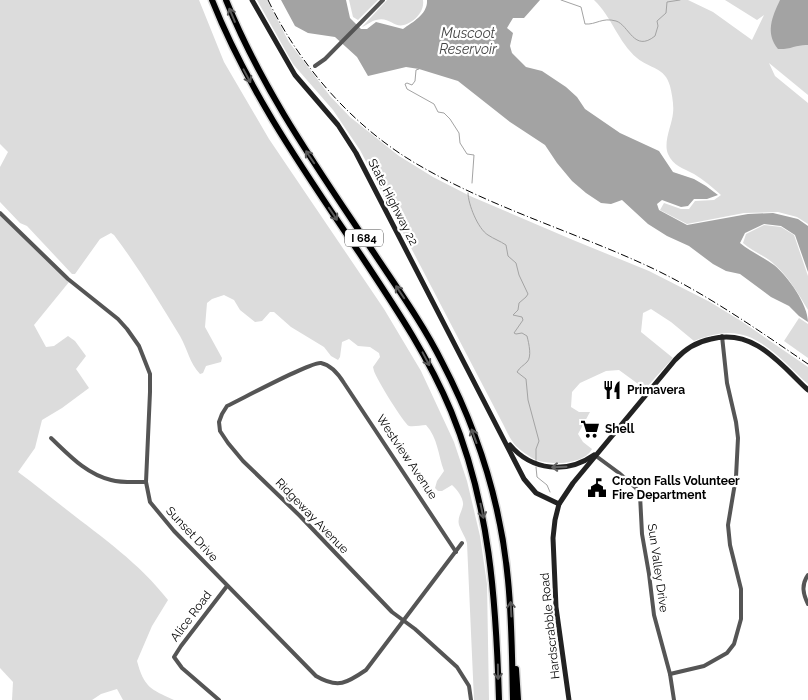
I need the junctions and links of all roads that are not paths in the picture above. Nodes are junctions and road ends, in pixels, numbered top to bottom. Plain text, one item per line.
1 (212, 0) edge
2 (226, 0) edge
3 (252, 0) edge
4 (383, 0) edge
5 (315, 66) dead end
6 (0, 213) edge
7 (722, 336) junction
8 (808, 390) edge
9 (221, 417) joint
10 (497, 425) junction
11 (51, 438) dead end
12 (602, 449) junction
13 (596, 456) junction
14 (146, 482) junction
15 (559, 504) junction
16 (462, 543) dead end
17 (456, 552) junction
18 (808, 575) edge
19 (227, 586) junction
20 (808, 604) edge
21 (404, 621) junction
22 (512, 657) junction
23 (670, 674) junction
24 (218, 700) edge
25 (471, 700) edge
26 (499, 700) edge
27 (513, 700) edge
28 (518, 700) edge
29 (569, 700) edge
30 (674, 700) edge

1 -> 26 highway, I 684
22 -> 2 highway, I 684
3 - 10 main road, State Highway 22
4 - 5 street
6 - 14 street, Sunset Drive
7 - 8 main road
7 - 12 main road, Hardscrabble Road
7 - 23 street
9 - 17 street, Westview Avenue
9 - 21 street, Ridgeway Avenue
12 -> 10 main road
10 - 15 main road
11 - 14 street
12 - 13 main road, Hardscrabble Road
13 - 15 main road, Hardscrabble Road
13 - 23 street, Sun Valley Drive
14 - 19 street, Sunset Drive
15 - 29 main road, Hardscrabble Road
16 - 17 street, Sunset Drive
17 - 21 street, Sunset Drive
18 - 20 street
19 - 21 street, Sunset Drive
19 - 24 street, Alice Road
21 - 25 street, Ridgeway Avenue
22 - 27 highway, I 684
22 - 28 highway
23 - 30 street, Sun Valley Drive

